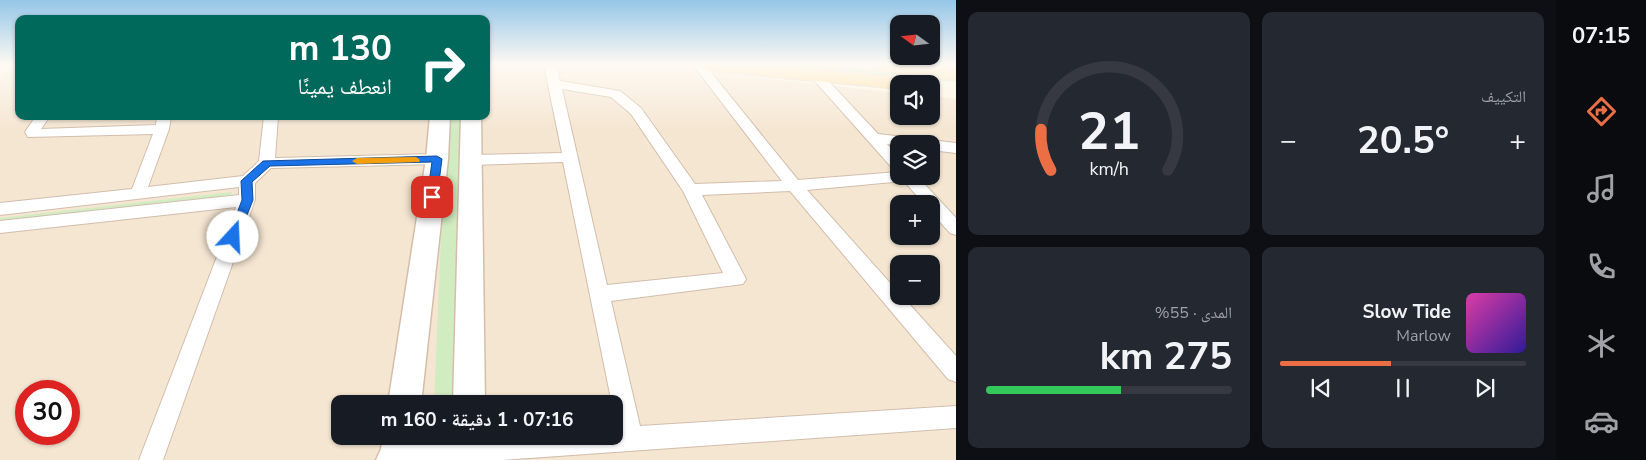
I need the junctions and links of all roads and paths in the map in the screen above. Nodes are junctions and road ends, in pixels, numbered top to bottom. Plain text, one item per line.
1 (557, 86) edge
2 (571, 86) edge
3 (716, 86) edge
4 (826, 86) edge
5 (40, 120) edge
6 (271, 120) edge
7 (440, 120) edge
8 (470, 120) edge
9 (163, 123) edge
10 (872, 138) junction
11 (890, 140) edge
12 (940, 146) edge
13 (956, 148) edge
14 (571, 157) junction
15 (890, 157) edge
16 (437, 159) junction
17 (471, 160) junction
18 (267, 163) junction
19 (890, 178) edge
20 (915, 185) edge
21 (794, 186) junction
22 (690, 190) junction
23 (247, 191) junction
24 (138, 193) junction
25 (0, 209) edge
26 (0, 227) edge
27 (956, 229) edge
28 (600, 294) junction
29 (956, 372) edge
30 (405, 395) edge
31 (469, 395) edge
32 (956, 417) edge
33 (630, 438) junction
34 (466, 449) edge
35 (397, 450) edge
36 (151, 460) edge

1 - 14 street
2 - 22 street
3 - 21 street
4 - 10 street
5 - 9 street
6 - 18 street
7 - 16 street
8 - 17 street
9 - 24 street
10 - 11 street
10 - 15 street
12 - 13 street
14 - 17 street
14 - 28 street
16 - 18 street
16 - 30 street
17 - 31 street
18 - 23 street
19 - 21 street
20 - 27 street
21 - 22 street
21 - 29 street
22 - 28 street
23 - 24 street
23 - 26 street
23 - 36 street
24 - 25 street
28 - 33 street
32 - 33 street
33 - 34 street
34 - 35 street

